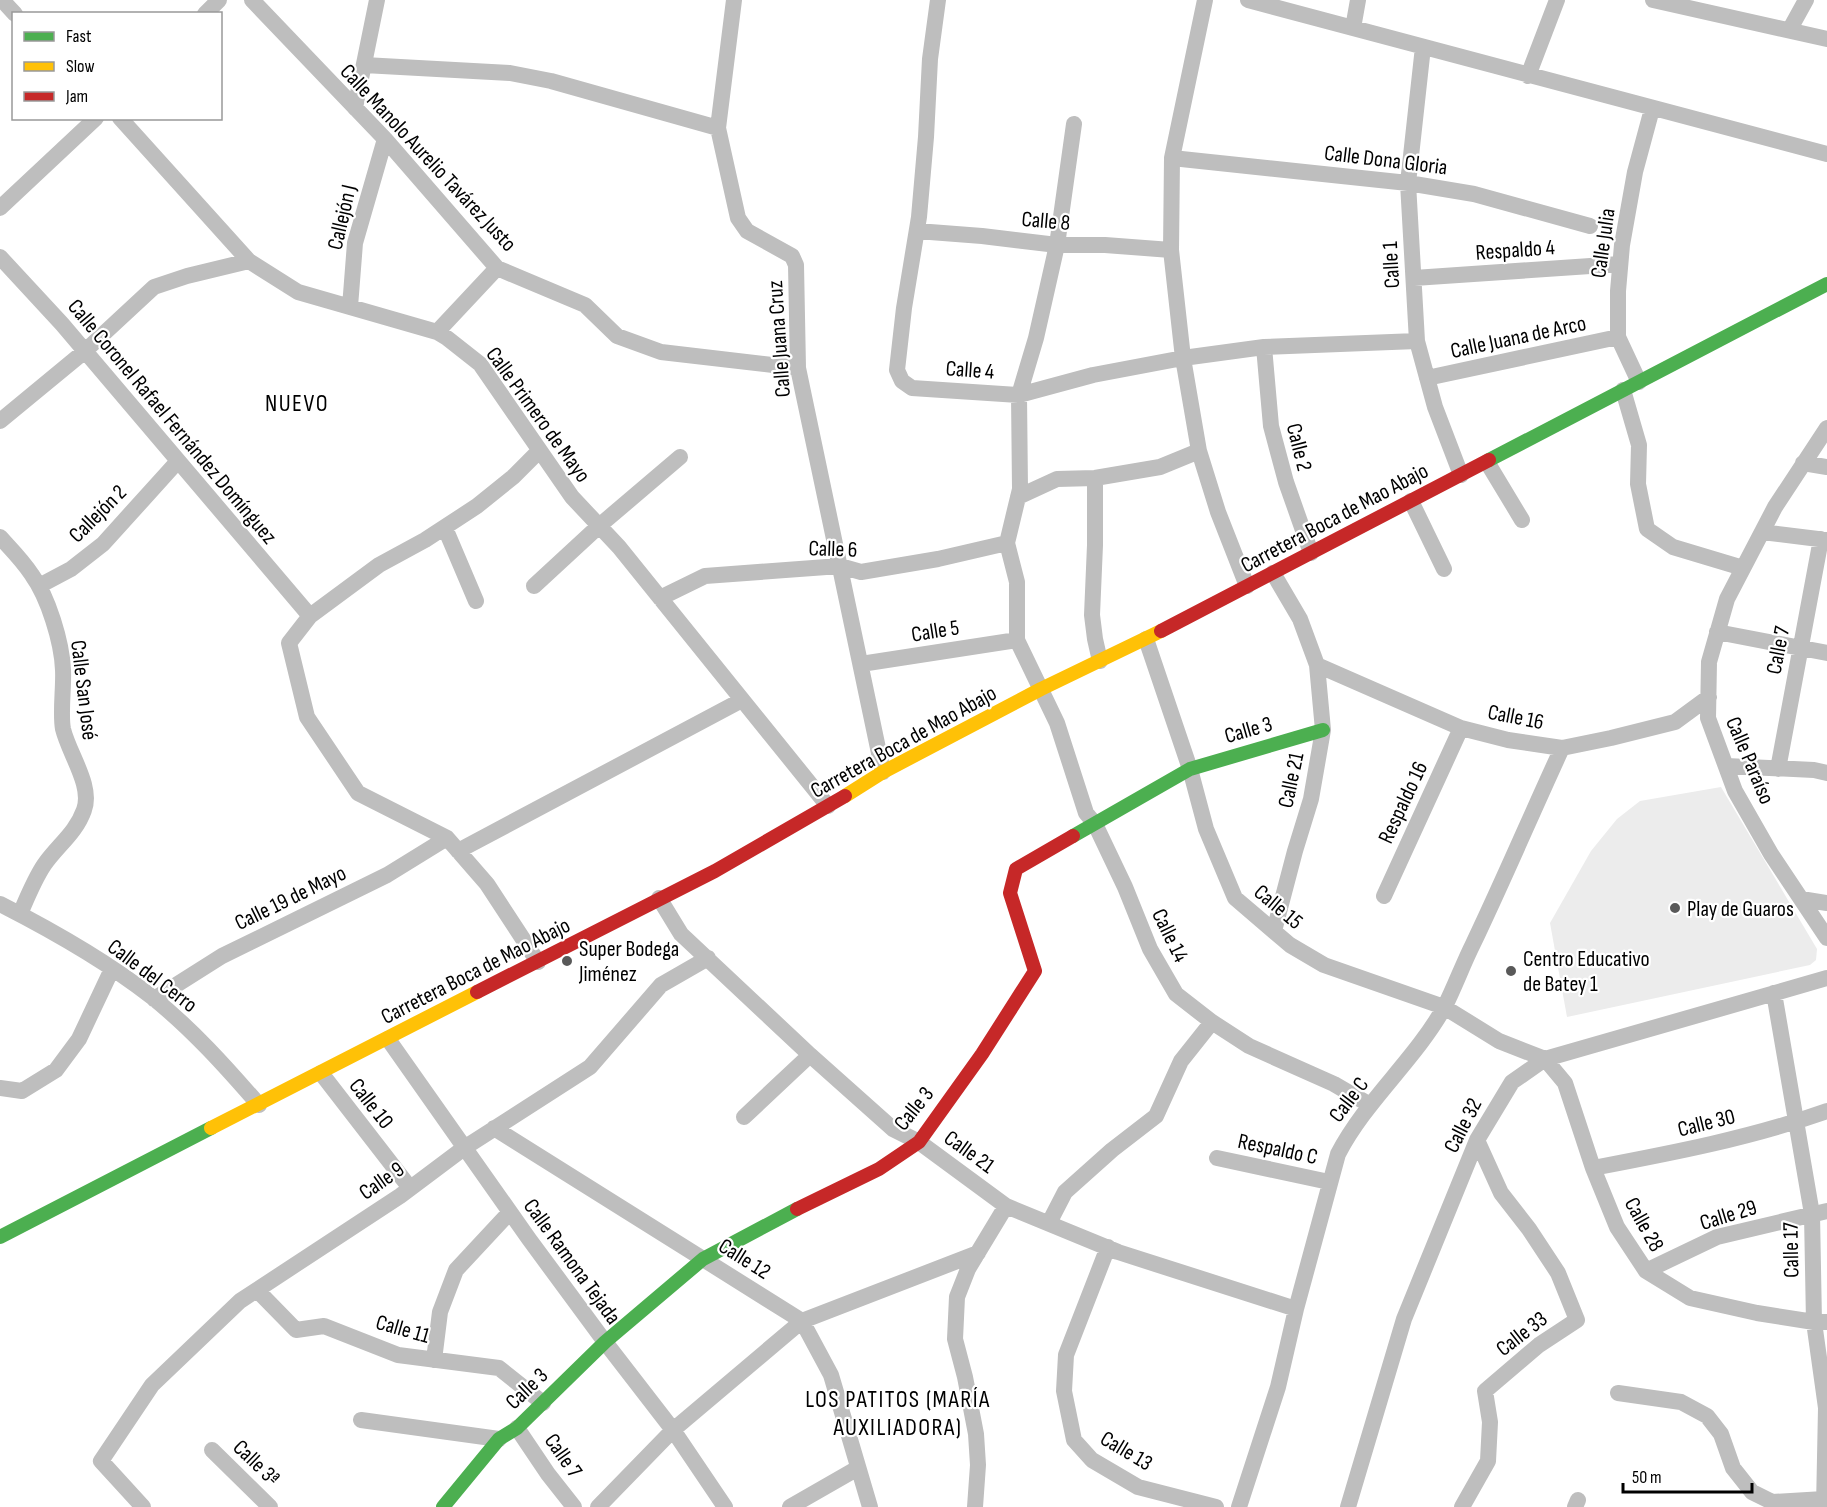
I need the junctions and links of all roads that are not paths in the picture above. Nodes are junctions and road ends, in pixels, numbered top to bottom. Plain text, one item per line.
1 (2, 0) edge
2 (219, 0) edge
3 (252, 0) edge
4 (377, 0) edge
5 (734, 0) edge
6 (938, 0) edge
7 (1205, 0) edge
8 (1248, 0) edge
9 (1358, 0) edge
10 (1557, 0) edge
11 (1806, 0) edge
12 (1663, 1) edge
13 (13, 12) edge
14 (207, 12) edge
15 (1353, 28) junction
16 (1790, 29) junction
17 (1827, 39) edge
18 (1423, 47) junction
19 (364, 65) junction
20 (1528, 76) junction
21 (355, 108) junction
22 (1652, 109) junction
23 (94, 120) edge
24 (122, 120) edge
25 (1074, 124) dead end
26 (718, 128) junction
27 (385, 140) junction
28 (1827, 154) edge
29 (1172, 158) junction
30 (1408, 183) junction
31 (0, 208) edge
32 (1590, 226) dead end
33 (917, 231) junction
34 (1057, 245) junction
35 (1171, 250) junction
36 (0, 257) edge
37 (249, 261) junction
38 (1620, 264) junction
39 (497, 268) junction
40 (1414, 278) junction
41 (1827, 284) edge
42 (350, 307) junction
43 (437, 332) junction
44 (1618, 337) junction
45 (1417, 341) junction
46 (1264, 347) junction
47 (85, 351) junction
48 (1183, 358) junction
49 (798, 368) junction
50 (1427, 378) junction
51 (1639, 382) junction
52 (1623, 390) junction
53 (1019, 394) junction
54 (0, 421) edge
55 (1827, 428) edge
56 (539, 451) junction
57 (1199, 451) junction
58 (680, 457) dead end
59 (178, 461) junction
60 (1487, 462) junction
61 (1803, 464) junction
62 (1827, 466) edge
63 (1461, 475) junction
64 (1095, 478) junction
65 (1018, 497) junction
66 (1411, 501) junction
67 (1522, 520) dead end
68 (599, 526) junction
69 (445, 528) junction
70 (1762, 532) junction
71 (0, 537) edge
72 (1824, 540) edge
73 (1007, 543) junction
74 (1311, 553) junction
75 (840, 566) junction
76 (1743, 568) junction
77 (1444, 569) dead end
78 (1273, 573) junction
79 (39, 586) junction
80 (534, 586) dead end
81 (1247, 586) junction
82 (660, 598) junction
83 (476, 601) dead end
84 (310, 616) junction
85 (1717, 632) junction
86 (1146, 639) junction
87 (1017, 640) junction
88 (1799, 649) junction
89 (1827, 653) edge
90 (1100, 661) junction
91 (861, 664) junction
92 (1317, 665) junction
93 (1041, 689) junction
94 (1709, 697) junction
95 (742, 700) junction
96 (1461, 728) junction
97 (1323, 730) junction
98 (1562, 748) junction
99 (1726, 766) junction
100 (1190, 769) junction
101 (1778, 769) junction
102 (883, 772) junction
103 (1827, 773) edge
104 (828, 807) junction
105 (1095, 824) junction
106 (447, 838) junction
107 (459, 852) junction
108 (1384, 896) dead end
109 (659, 898) junction
110 (1801, 899) junction
111 (1827, 903) edge
112 (0, 904) edge
113 (20, 914) junction
114 (1274, 931) junction
115 (1827, 938) edge
116 (708, 958) junction
117 (538, 962) junction
118 (112, 969) junction
119 (1827, 978) edge
120 (1774, 993) junction
121 (154, 999) junction
122 (1444, 1007) junction
123 (1212, 1022) junction
124 (388, 1039) junction
125 (810, 1056) junction
126 (1545, 1059) junction
127 (321, 1073) junction
128 (0, 1088) edge
129 (259, 1105) junction
130 (1370, 1105) junction
131 (1827, 1111) edge
132 (744, 1117) dead end
133 (1798, 1121) junction
134 (494, 1128) junction
135 (1477, 1140) junction
136 (919, 1142) junction
137 (464, 1148) junction
138 (1217, 1158) dead end
139 (1593, 1168) junction
140 (1329, 1182) junction
141 (410, 1188) junction
142 (1006, 1206) junction
143 (510, 1212) junction
144 (1820, 1212) edge
145 (1049, 1223) junction
146 (0, 1237) edge
147 (1108, 1247) junction
148 (978, 1253) junction
149 (703, 1259) junction
150 (1646, 1270) junction
151 (257, 1290) junction
152 (1296, 1309) junction
153 (802, 1321) junction
154 (1821, 1322) edge
155 (605, 1342) junction
156 (434, 1360) junction
157 (1618, 1393) dead end
158 (543, 1403) junction
159 (1827, 1408) edge
160 (361, 1420) dead end
161 (517, 1428) junction
162 (673, 1430) junction
163 (499, 1439) junction
164 (212, 1449) dead end
165 (858, 1468) junction
166 (1824, 1503) edge
167 (143, 1507) edge
168 (270, 1507) edge
169 (443, 1507) edge
170 (574, 1507) edge
171 (598, 1507) edge
172 (725, 1507) edge
173 (790, 1507) edge
174 (871, 1507) edge
175 (975, 1507) edge
176 (1216, 1507) edge
177 (1239, 1507) edge
178 (1348, 1507) edge
179 (1462, 1507) edge

1 - 13 street
2 - 14 street
3 - 21 street, Calle Manolo Aurelio Tavárez Justo
4 - 19 street
5 - 26 street, Calle Juana Cruz
6 - 33 street, Calle 4
7 - 29 street
8 - 15 street
9 - 15 street
10 - 20 street
11 - 16 street
12 - 16 street
15 - 18 street
16 - 17 street
18 - 20 street
18 - 30 street, Calle 1
19 - 21 street
19 - 26 street
20 - 22 street
21 - 27 street, Calle Manolo Aurelio Tavárez Justo
22 - 28 street
22 - 38 street, Calle Julia
23 - 31 street
24 - 37 street, Calle Primero de Mayo
25 - 34 street
26 - 49 street, Calle Juana Cruz
27 - 39 street, Calle Manolo Aurelio Tavárez Justo
27 - 42 street, Callejón J
29 - 30 street, Calle Dona Gloria
29 - 35 street
30 - 32 street, Calle Dona Gloria
30 - 40 street, Calle 1
33 - 34 street, Calle 8
33 - 53 street, Calle 4
34 - 35 street, Calle 8
34 - 53 street
35 - 48 street
36 - 47 street, Calle Coronel Rafael Fernández Domínguez
37 - 42 street, Calle Primero de Mayo
37 - 47 street
38 - 40 street, Respaldo 4
38 - 44 street, Calle Julia
39 - 43 street
39 - 49 street, Calle Manolo Aurelio Tavárez Justo
40 - 45 street, Calle 1
41 - 51 street, Carretera Boca de Mao Abajo
42 - 43 street, Calle Primero de Mayo
43 - 56 street, Calle Primero de Mayo
44 - 50 street, Calle Juana de Arco
44 - 51 street, Calle Julia
45 - 46 street, Calle 4
45 - 50 street, Calle 1
46 - 48 street, Calle 4
46 - 74 street, Calle 2
47 - 54 street
47 - 59 street, Calle Coronel Rafael Fernández Domínguez
48 - 53 street, Calle 4
48 - 57 street
49 - 75 street, Calle Juana Cruz
50 - 63 street, Calle 1
51 - 52 street, Carretera Boca de Mao Abajo
52 - 60 street, Carretera Boca de Mao Abajo
52 - 76 street
53 - 65 street
55 - 61 street, Calle Paraíso
56 - 68 street, Calle Primero de Mayo
56 - 69 street
57 - 64 street
57 - 81 street
58 - 68 street
59 - 79 street, Callejón 2
59 - 84 street, Calle Coronel Rafael Fernández Domínguez
60 - 63 street, Carretera Boca de Mao Abajo
60 - 67 street
61 - 62 street
61 - 70 street, Calle Paraíso
63 - 66 street, Carretera Boca de Mao Abajo
64 - 65 street
64 - 90 street
65 - 73 street
66 - 74 street, Carretera Boca de Mao Abajo
66 - 77 street
68 - 80 street
68 - 82 street, Calle Primero de Mayo
69 - 83 street
69 - 84 street
70 - 72 street
70 - 76 street, Calle Paraíso
71 - 79 street, Calle San José
72 - 88 street, Calle 7
73 - 75 street, Calle 6
73 - 87 street
74 - 78 street, Carretera Boca de Mao Abajo
75 - 82 street, Calle 6
75 - 91 street, Calle Juana Cruz
76 - 85 street, Calle Paraíso
78 - 81 street, Carretera Boca de Mao Abajo
78 - 92 street, Calle 21
79 - 113 street, Calle San José
81 - 86 street, Carretera Boca de Mao Abajo
82 - 95 street, Calle Primero de Mayo
84 - 106 street
85 - 88 street
85 - 94 street, Calle Paraíso
86 - 90 street, Carretera Boca de Mao Abajo
86 - 100 street, Calle 15
87 - 91 street, Calle 5
87 - 93 street, Calle 14
88 - 89 street
88 - 101 street, Calle 7
90 - 93 street, Carretera Boca de Mao Abajo
91 - 102 street, Calle Juana Cruz
92 - 96 street, Calle 16
92 - 97 street, Calle 21
93 - 102 street, Carretera Boca de Mao Abajo
93 - 105 street, Calle 14
94 - 98 street, Calle 16
94 - 99 street, Calle Paraíso
95 - 104 street, Calle Primero de Mayo
95 - 107 street
96 - 98 street, Calle 16
96 - 108 street, Respaldo 16
97 - 100 street, Calle 3
97 - 114 street, Calle 21
98 - 122 street, Calle C
99 - 101 street
99 - 110 street, Calle Paraíso
100 - 105 street, Calle 3
100 - 114 street, Calle 15
101 - 103 street
102 - 104 street, Carretera Boca de Mao Abajo
104 - 109 street, Carretera Boca de Mao Abajo
105 - 123 street, Calle 14
105 - 136 street, Calle 3
106 - 107 street
106 - 121 street, Calle 19 de Mayo
107 - 117 street
109 - 116 street, Calle 21
109 - 117 street, Carretera Boca de Mao Abajo
110 - 111 street
110 - 115 street, Calle Paraíso
112 - 113 street, Calle del Cerro
113 - 118 street, Calle del Cerro
114 - 122 street, Calle 15
116 - 125 street, Calle 21
116 - 134 street, Calle 9
117 - 124 street, Carretera Boca de Mao Abajo
118 - 121 street, Calle del Cerro
118 - 128 street
119 - 120 street, Calle 32
120 - 126 street, Calle 32
120 - 133 street, Calle 17
121 - 129 street, Calle del Cerro
122 - 126 street, Calle 15
122 - 130 street, Calle C
123 - 130 street, Calle 14
123 - 145 street
124 - 127 street, Carretera Boca de Mao Abajo
124 - 137 street, Calle Ramona Tejada
125 - 132 street
125 - 136 street, Calle 21
126 - 135 street, Calle 32
126 - 139 street, Calle 28
127 - 129 street, Carretera Boca de Mao Abajo
127 - 141 street, Calle 10
129 - 146 street, Carretera Boca de Mao Abajo
130 - 140 street, Calle C
131 - 133 street, Calle 30
133 - 139 street, Calle 30
133 - 144 street, Calle 17
134 - 137 street, Calle 9
134 - 149 street, Calle 12
135 - 178 street, Calle 32
135 - 179 street, Calle 33
136 - 142 street, Calle 21
136 - 149 street, Calle 3
137 - 141 street, Calle 9
137 - 143 street, Calle Ramona Tejada
138 - 140 street, Respaldo C
139 - 150 street, Calle 28
140 - 152 street, Calle C
141 - 151 street, Calle 9
142 - 145 street, Calle 21
142 - 148 street
143 - 155 street, Calle Ramona Tejada
143 - 156 street
144 - 150 street, Calle 29
144 - 154 street, Calle 17
145 - 147 street, Calle 21
147 - 152 street, Calle 21
147 - 176 street, Calle 13
148 - 153 street
148 - 175 street
149 - 153 street, Calle 12
149 - 155 street, Calle 3
150 - 154 street, Calle 28
151 - 156 street, Calle 11
151 - 167 street, Calle 9
152 - 177 street, Calle C
153 - 162 street
153 - 165 street
154 - 159 street, Calle 17
155 - 158 street, Calle 3
155 - 162 street, Calle Ramona Tejada
156 - 158 street, Calle 11
157 - 166 street
158 - 161 street, Calle 3
159 - 166 street, Calle 17
160 - 163 street
161 - 163 street, Calle 3
161 - 170 street, Calle 7
162 - 171 street
162 - 172 street, Calle Ramona Tejada
163 - 169 street, Calle 3
164 - 168 street, Calle 3ª
165 - 173 street
165 - 174 street

